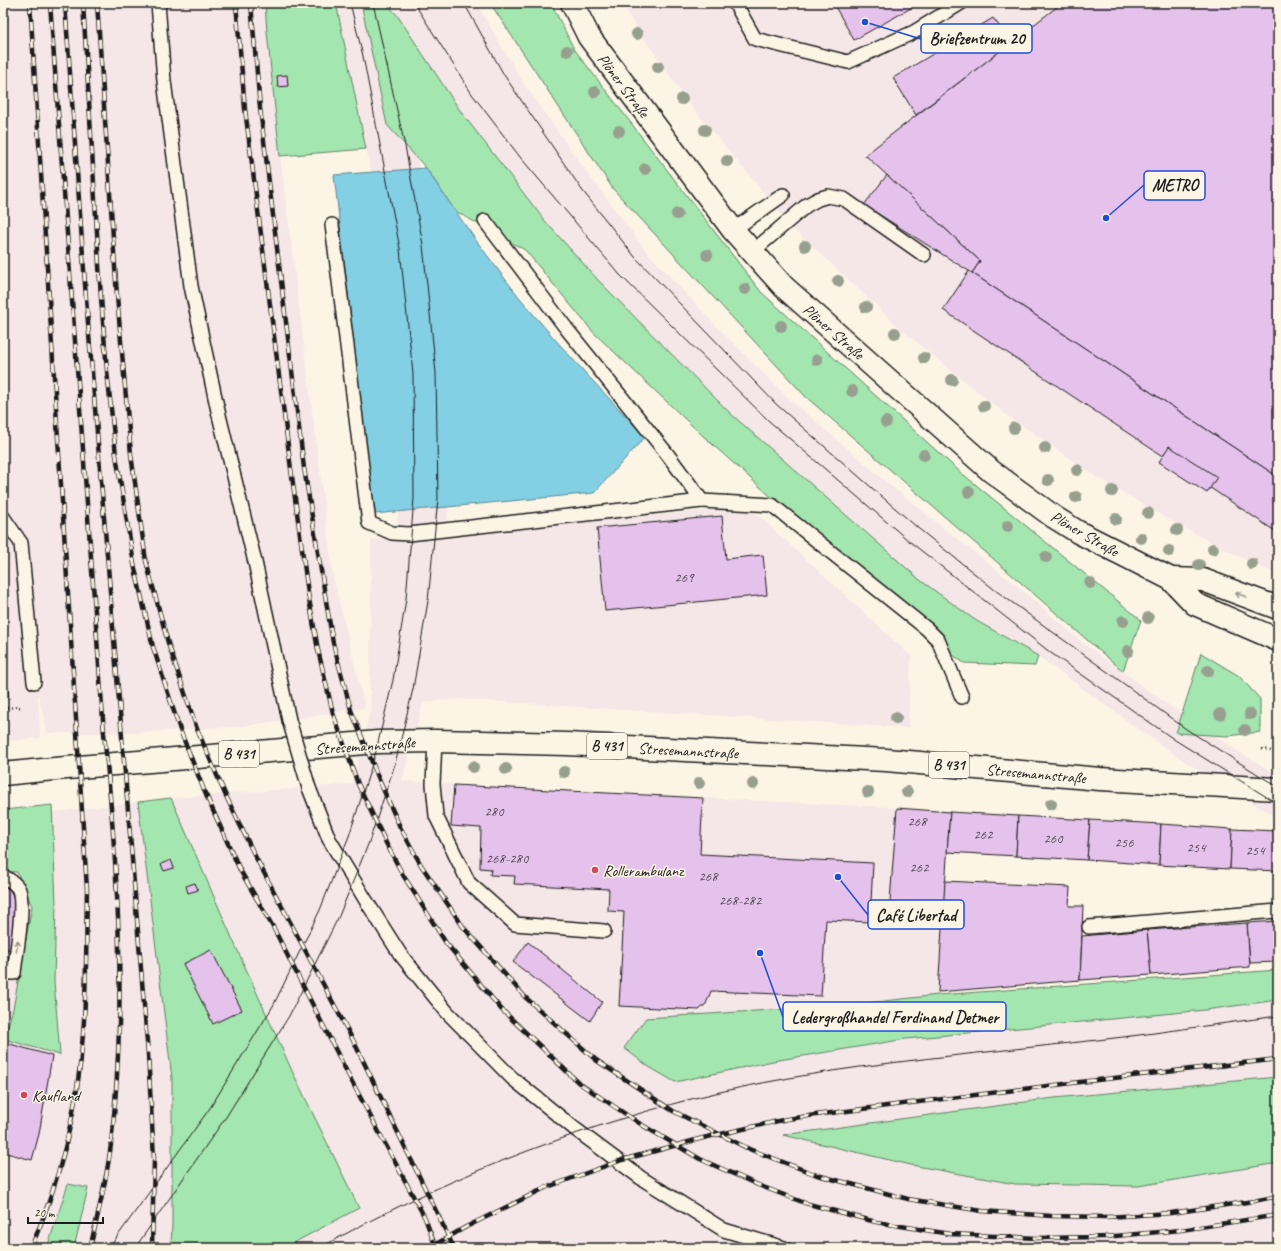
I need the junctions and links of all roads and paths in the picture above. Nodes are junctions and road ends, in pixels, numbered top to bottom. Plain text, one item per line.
1 (158, 3) edge
2 (572, 3) edge
3 (735, 3) edge
4 (961, 3) edge
5 (783, 195) dead end
6 (485, 221) dead end
7 (332, 225) dead end
8 (733, 230) junction
9 (752, 252) junction
10 (924, 255) dead end
11 (702, 501) junction
12 (3, 516) edge
13 (1171, 579) junction
14 (1278, 608) edge
15 (1278, 640) edge
16 (34, 682) dead end
17 (962, 697) dead end
18 (22, 707) dead end
19 (3, 708) edge
20 (435, 740) junction
21 (1262, 748) dead end
22 (1278, 752) edge
23 (3, 774) edge
24 (1278, 789) edge
25 (3, 876) edge
26 (1278, 911) edge
27 (1089, 927) dead end
28 (604, 931) dead end
29 (3, 972) edge
30 (784, 1248) edge

1 - 30 lane, bridge
2 - 8 main road, Plöner Straße
3 - 4 lane
5 - 8 lane
6 - 11 lane
7 - 11 lane
8 - 9 main road, Plöner Straße
9 - 10 lane
9 - 13 main road, Plöner Straße
11 - 17 lane
12 - 16 lane
14 -> 13 main road, Plöner Straße
13 - 15 main road, Plöner Straße
18 - 19 path
20 - 23 main road, Stresemannstraße / B 431
20 - 24 main road, Stresemannstraße / B 431
20 - 28 lane
21 - 22 path
29 -> 25 lane
26 - 27 lane

